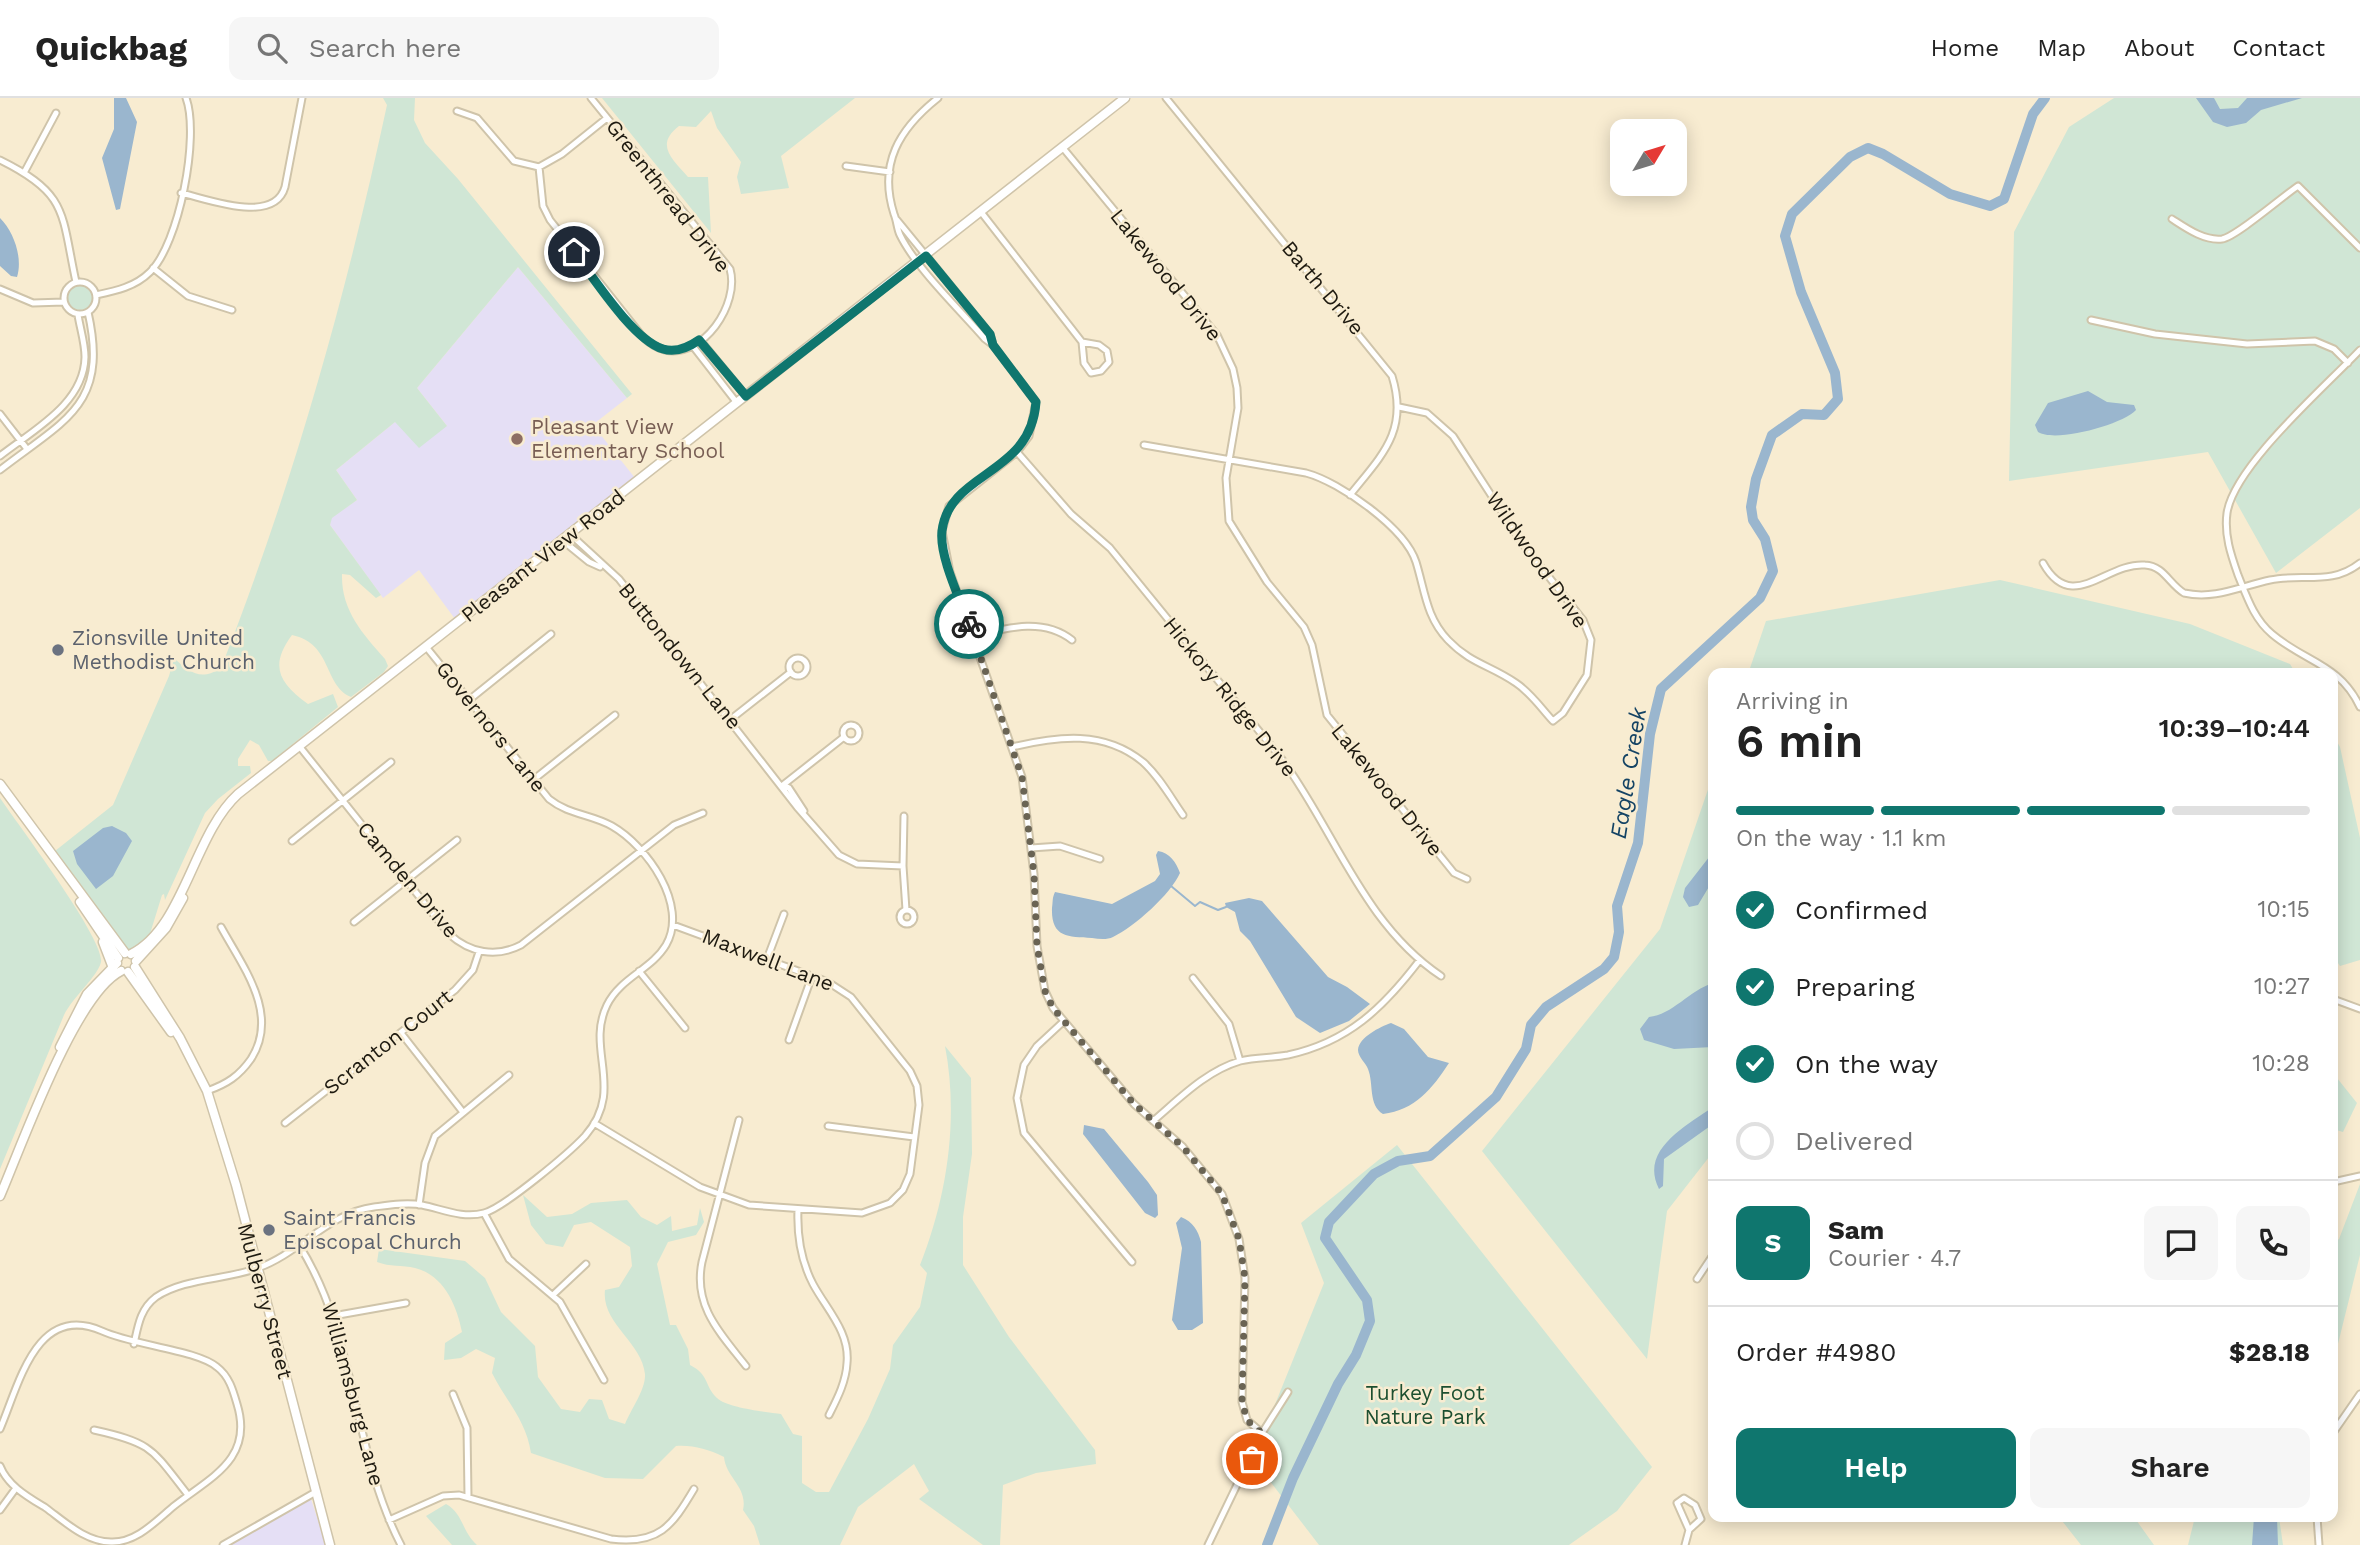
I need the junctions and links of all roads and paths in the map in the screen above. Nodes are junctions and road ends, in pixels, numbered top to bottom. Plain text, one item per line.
1 (186, 98) edge
2 (302, 98) edge
3 (591, 98) edge
4 (938, 98) edge
5 (1125, 98) edge
6 (1166, 98) edge
7 (457, 111) dead end
8 (56, 113) dead end
9 (607, 118) junction
10 (1063, 148) junction
11 (0, 160) edge
12 (846, 166) dead end
13 (539, 167) junction
14 (24, 171) junction
15 (890, 172) junction
16 (181, 193) junction
17 (981, 212) junction
18 (2172, 219) dead end
19 (2360, 248) edge
20 (923, 259) junction
21 (153, 268) junction
22 (76, 282) junction
23 (0, 289) edge
24 (96, 295) junction
25 (64, 302) junction
26 (232, 310) dead end
27 (88, 312) junction
28 (78, 314) junction
29 (2091, 320) dead end
30 (699, 340) junction
31 (1082, 342) junction
32 (692, 345) junction
33 (2360, 350) edge
34 (2348, 363) junction
35 (746, 396) junction
36 (737, 403) junction
37 (1399, 407) junction
38 (0, 414) edge
39 (20, 440) junction
40 (1144, 445) dead end
41 (27, 449) junction
42 (1017, 452) junction
43 (0, 456) edge
44 (1230, 460) junction
45 (0, 470) edge
46 (1350, 495) junction
47 (570, 534) junction
48 (562, 540) junction
49 (2043, 563) dead end
50 (2360, 563) edge
51 (603, 568) junction
52 (2243, 588) junction
53 (551, 634) dead end
54 (973, 636) junction
55 (1072, 640) dead end
56 (427, 648) junction
57 (2325, 668) edge
58 (791, 671) dead end
59 (2338, 676) edge
60 (469, 700) junction
61 (2360, 707) edge
62 (615, 715) dead end
63 (731, 719) junction
64 (844, 737) dead end
65 (300, 747) junction
66 (1012, 747) junction
67 (391, 762) dead end
68 (533, 780) junction
69 (0, 784) edge
70 (783, 785) junction
71 (342, 800) junction
72 (703, 813) dead end
73 (1183, 815) dead end
74 (904, 817) dead end
75 (457, 840) dead end
76 (292, 841) dead end
77 (1031, 848) junction
78 (640, 852) junction
79 (1100, 859) dead end
80 (902, 866) junction
81 (66, 878) junction
82 (1467, 879) dead end
83 (406, 880) junction
84 (906, 910) dead end
85 (784, 914) dead end
86 (354, 922) dead end
87 (673, 925) junction
88 (221, 927) dead end
89 (479, 951) junction
90 (767, 959) junction
91 (1419, 961) junction
92 (125, 963) junction
93 (639, 971) junction
94 (812, 976) junction
95 (1441, 976) dead end
96 (1193, 978) dead end
97 (2338, 1001) edge
98 (2360, 1009) edge
99 (1065, 1021) junction
100 (685, 1028) dead end
101 (401, 1033) junction
102 (789, 1040) dead end
103 (1240, 1062) junction
104 (509, 1075) dead end
105 (208, 1091) junction
106 (462, 1111) junction
107 (739, 1120) dead end
108 (1153, 1121) junction
109 (285, 1123) dead end
110 (594, 1123) junction
111 (828, 1126) dead end
112 (915, 1137) junction
113 (2360, 1176) edge
114 (2338, 1181) edge
115 (0, 1196) edge
116 (720, 1196) junction
117 (419, 1205) junction
118 (798, 1210) junction
119 (484, 1213) junction
120 (299, 1245) junction
121 (1132, 1262) dead end
122 (1708, 1262) edge
123 (586, 1264) dead end
124 (257, 1268) junction
125 (1697, 1279) dead end
126 (554, 1294) junction
127 (405, 1303) dead end
128 (333, 1316) junction
129 (134, 1344) junction
130 (746, 1366) dead end
131 (604, 1380) dead end
132 (1288, 1392) dead end
133 (453, 1394) dead end
134 (2360, 1394) edge
135 (829, 1415) dead end
136 (2338, 1426) edge
137 (0, 1429) edge
138 (94, 1430) dead end
139 (1262, 1433) junction
140 (0, 1466) edge
141 (16, 1488) junction
142 (694, 1489) dead end
143 (314, 1493) junction
144 (188, 1495) junction
145 (468, 1496) junction
146 (0, 1510) edge
147 (389, 1520) junction
148 (2317, 1522) edge
149 (1689, 1530) junction
150 (97, 1543) edge
151 (223, 1545) edge
152 (330, 1545) edge
153 (401, 1545) edge
154 (1208, 1545) edge
155 (1685, 1545) edge
156 (2319, 1545) edge

1 - 16 street
2 - 16 street
3 - 9 street, Greenthread Drive
4 - 15 street
5 - 10 main road, Pleasant View Road
6 - 37 street, Barth Drive
7 - 13 street
8 - 14 street
9 - 13 street
9 - 30 street, Greenthread Drive
10 - 17 main road, Pleasant View Road
10 - 44 street, Lakewood Drive
11 - 14 street
12 - 15 street
13 - 32 street
14 - 22 street
15 - 20 street
16 - 21 street
17 - 20 main road, Pleasant View Road
17 - 31 street
18 - 19 street
20 - 35 main road, Pleasant View Road
20 - 42 street
21 - 24 street
21 - 26 street
22 - 24 street
22 - 25 street
23 - 25 street
24 - 27 street
25 - 28 street
27 - 28 street
27 - 41 street
28 - 39 street
29 - 34 street
30 - 32 street, Greenthread Drive
30 - 35 street
31 - 31 street
32 - 36 street
33 - 34 street
34 - 52 street
35 - 36 main road, Pleasant View Road
36 - 47 main road, Pleasant View Road
37 - 46 street, Barth Drive
37 - 46 street, Wildwood Drive
38 - 39 street
39 - 41 street
39 - 43 street
40 - 44 street, Wildwood Drive
41 - 45 street
42 - 54 street
42 - 91 street, Hickory Ridge Drive
44 - 46 street, Wildwood Drive
44 - 82 street, Lakewood Drive
47 - 48 main road, Pleasant View Road
47 - 51 street, Buttondown Lane
48 - 51 street
48 - 56 main road, Pleasant View Road
49 - 52 street
50 - 52 street
51 - 63 street, Buttondown Lane
52 - 57 street
53 - 60 street
54 - 55 street
54 - 66 street
56 - 60 street, Governors Lane
56 - 65 main road, Pleasant View Road
58 - 63 street
59 - 61 street
60 - 68 street, Governors Lane
62 - 68 street
63 - 70 street, Buttondown Lane
64 - 70 street
65 - 71 street, Camden Drive
65 - 92 main road, Pleasant View Road
66 - 73 street
66 - 77 street
67 - 71 street
68 - 78 street, Governors Lane
69 - 81 main road
70 - 80 street, Buttondown Lane
71 - 76 street
71 - 83 street, Camden Drive
72 - 78 street, Camden Drive
74 - 80 street
75 - 83 street
77 - 79 street
77 - 99 street
78 - 87 street, Governors Lane
78 - 89 street, Camden Drive
80 - 84 street
81 - 92 main road
81 - 92 main road
83 - 86 street
83 - 89 street, Camden Drive
85 - 90 street
87 - 90 street, Maxwell Lane
87 - 93 street
88 - 105 street
89 - 101 street, Scranton Court
90 - 94 street, Maxwell Lane
91 - 95 street, Hickory Ridge Drive
91 - 103 street
92 - 105 main road, Mulberry Street
92 - 115 main road, Pleasant View Road
93 - 100 street
93 - 110 street
94 - 102 street
94 - 112 street, Maxwell Lane
96 - 103 street
97 - 98 street
99 - 108 street
99 - 121 street
101 - 106 street
101 - 109 street, Scranton Court
103 - 108 street
104 - 106 street
105 - 124 main road, Mulberry Street
106 - 117 street
107 - 116 street
108 - 139 street
110 - 116 street, Maxwell Lane
110 - 119 street
111 - 112 street
112 - 118 street, Maxwell Lane
113 - 114 street
116 - 118 street, Maxwell Lane
116 - 130 street
117 - 119 street
117 - 120 street
118 - 135 street
119 - 126 street
120 - 124 street
120 - 128 street, Williamsburg Lane
122 - 125 street
123 - 126 street
124 - 129 street
124 - 143 main road, Mulberry Street
126 - 131 street
127 - 128 street
128 - 147 street, Williamsburg Lane
129 - 137 street
129 - 144 street
132 - 139 street
133 - 145 street
134 - 136 street
138 - 144 street
139 - 154 street
140 - 141 street
141 - 146 street
141 - 150 street
142 - 145 street
143 - 151 street
143 - 152 main road, Mulberry Street
144 - 150 street
145 - 147 street
147 - 153 street, Williamsburg Lane
148 - 156 street
149 - 149 street
149 - 155 street

